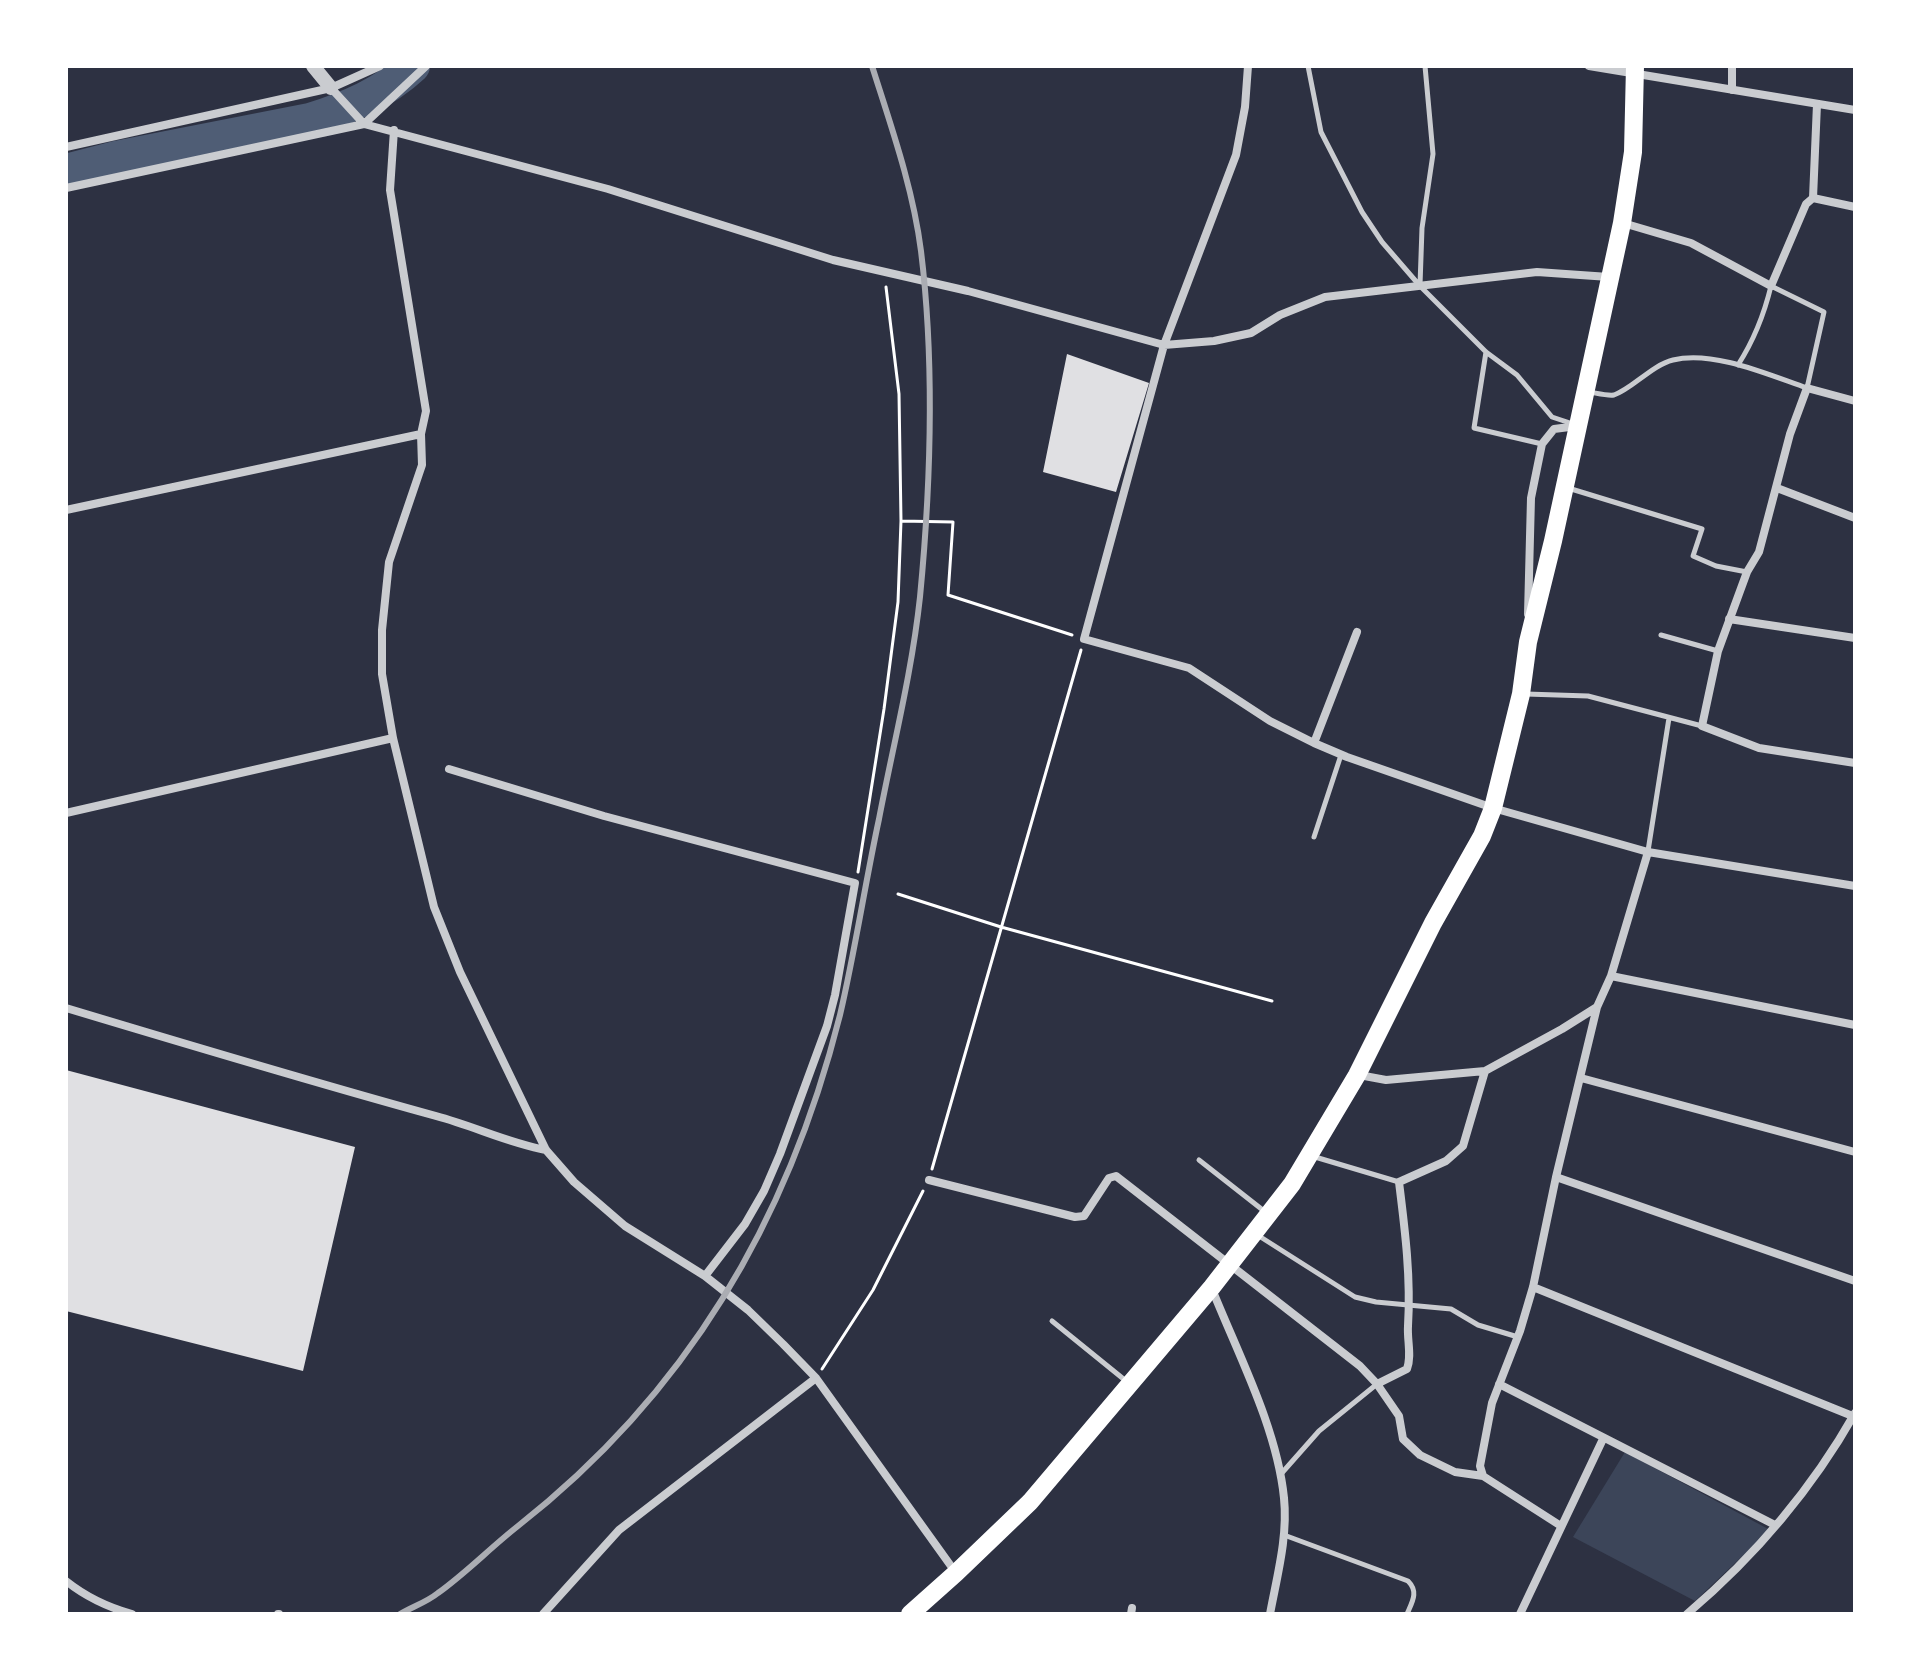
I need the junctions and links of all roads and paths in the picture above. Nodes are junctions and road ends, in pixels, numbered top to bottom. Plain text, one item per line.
1 (313, 66) edge
2 (380, 66) edge
3 (426, 66) edge
4 (1248, 66) edge
5 (1308, 66) edge
6 (1425, 66) edge
7 (1589, 66) edge
8 (1732, 66) edge
9 (1635, 70) edge
10 (331, 88) junction
11 (1732, 90) junction
12 (1817, 104) junction
13 (1855, 110) edge
14 (364, 124) junction
15 (394, 130) junction
16 (66, 146) edge
17 (66, 188) edge
18 (1813, 198) junction
19 (1855, 207) edge
20 (1622, 223) junction
21 (884, 271) junction
22 (1610, 277) junction
23 (1420, 286) junction
24 (1771, 286) junction
25 (1164, 345) junction
26 (1486, 352) junction
27 (1738, 365) junction
28 (1807, 388) junction
29 (1584, 392) junction
30 (1855, 401) edge
31 (1578, 426) junction
32 (421, 434) junction
33 (1542, 444) junction
34 (1563, 487) junction
35 (1777, 488) junction
36 (66, 510) edge
37 (1855, 518) edge
38 (901, 521) junction
39 (1747, 572) junction
40 (1729, 619) junction
41 (1357, 632) dead end
42 (1661, 635) dead end
43 (1855, 638) edge
44 (1084, 639) junction
45 (1528, 642) junction
46 (1718, 651) junction
47 (1521, 694) junction
48 (1669, 718) junction
49 (1702, 726) junction
50 (393, 738) junction
51 (1314, 743) junction
52 (1341, 755) junction
53 (1855, 763) edge
54 (449, 769) dead end
55 (1493, 808) junction
56 (66, 813) edge
57 (1314, 837) dead end
58 (1648, 852) junction
59 (855, 883) junction
60 (1855, 886) edge
61 (898, 894) dead end
62 (1001, 927) junction
63 (1611, 976) junction
64 (1272, 1001) dead end
65 (1597, 1007) junction
66 (66, 1008) edge
67 (1855, 1025) edge
68 (1485, 1071) junction
69 (1357, 1075) junction
70 (1581, 1078) junction
71 (546, 1150) junction
72 (1855, 1152) edge
73 (1310, 1155) junction
74 (1199, 1160) dead end
75 (1556, 1177) junction
76 (929, 1180) junction
77 (1399, 1182) junction
78 (1268, 1215) junction
79 (1254, 1233) junction
80 (1231, 1263) junction
81 (705, 1276) junction
82 (1855, 1281) edge
83 (1212, 1287) junction
84 (1533, 1287) junction
85 (1410, 1303) junction
86 (1052, 1321) dead end
87 (1518, 1337) junction
88 (816, 1378) junction
89 (1129, 1383) junction
90 (1377, 1384) junction
91 (1499, 1384) junction
92 (1854, 1415) edge
93 (1603, 1439) junction
94 (1280, 1475) junction
95 (1483, 1476) junction
96 (1775, 1525) junction
97 (1561, 1526) junction
98 (1284, 1535) junction
99 (956, 1573) junction
100 (66, 1581) edge
101 (920, 1611) edge
102 (132, 1614) edge
103 (543, 1614) edge
104 (1270, 1614) edge
105 (1407, 1614) edge
106 (1520, 1614) edge
107 (1687, 1614) edge

1 - 10 street
2 - 10 street
3 - 14 street
4 - 25 street
5 - 23 lane
6 - 23 lane
7 - 9 street
8 - 11 street
9 - 11 street
9 - 20 highway
10 - 14 street
10 - 16 street
11 - 12 street
12 - 13 street
12 - 18 street
14 - 15 street
14 - 17 street
15 - 21 street
15 - 32 street
18 - 19 street
18 - 24 street
20 - 22 highway
20 - 24 street
21 - 25 street
21 - 38 path
22 - 23 street
22 - 29 highway
23 - 25 street
23 - 26 lane
24 - 27 lane
24 - 28 lane
25 - 44 street
26 - 31 lane
26 - 33 lane
27 - 28 lane
27 - 29 lane
28 - 30 street
28 - 35 street
29 - 31 highway
31 - 33 street
31 - 34 highway
32 - 36 street
32 - 50 street
33 - 45 street
34 - 39 lane
34 - 45 highway
35 - 37 street
35 - 39 street
38 - 44 path
38 - 59 path
39 - 40 street
40 - 43 street
40 - 46 street
41 - 51 street
42 - 46 lane
44 - 51 street
44 - 62 path
45 - 47 highway
46 - 49 street
47 - 48 lane
47 - 55 highway
48 - 49 lane
48 - 58 lane
49 - 53 street
50 - 56 street
50 - 71 street
51 - 52 street
52 - 55 street
52 - 57 lane
54 - 59 street
55 - 58 street
55 - 69 highway
58 - 60 street
58 - 63 street
59 - 81 street
61 - 62 path
62 - 64 path
62 - 76 path
63 - 65 street
63 - 67 street
65 - 68 street
65 - 70 street
66 - 71 street
68 - 69 street
68 - 77 street
69 - 73 highway
70 - 72 street
70 - 75 street
71 - 81 street
73 - 77 lane
73 - 78 highway
74 - 78 lane
75 - 82 street
75 - 84 street
76 - 80 street
76 - 88 path
77 - 85 street
78 - 79 highway
79 - 80 highway
79 - 85 lane
80 - 83 highway
80 - 90 street
81 - 88 street
83 - 89 highway
83 - 94 street
84 - 87 street
84 - 92 street
85 - 87 lane
85 - 90 street
86 - 89 lane
87 - 91 street
88 - 99 street
88 - 103 street
89 - 99 highway
90 - 94 lane
90 - 95 street
91 - 93 street
91 - 95 street
92 - 96 street
93 - 96 street
93 - 97 street
94 - 98 street
95 - 97 street
96 - 107 street
97 - 106 street
98 - 104 street
98 - 105 lane
99 - 101 highway
100 - 102 street

